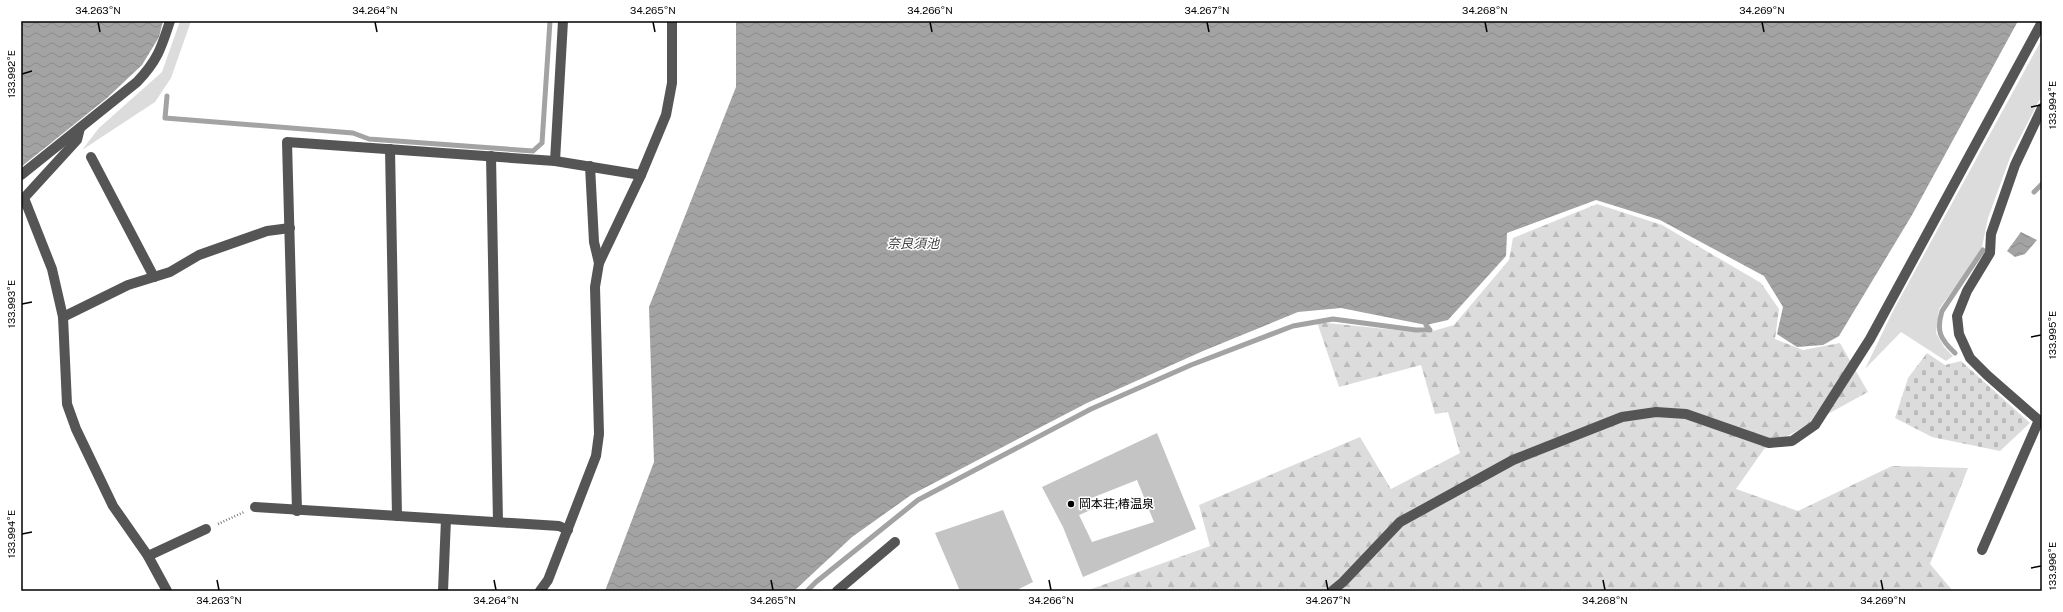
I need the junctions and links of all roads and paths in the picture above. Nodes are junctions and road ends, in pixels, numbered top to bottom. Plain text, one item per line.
1 (170, 21) edge
2 (563, 21) edge
3 (672, 21) edge
4 (2042, 22) edge
5 (2042, 108) edge
6 (80, 128) junction
7 (390, 149) junction
8 (491, 156) junction
9 (91, 157) dead end
10 (555, 161) junction
11 (590, 166) junction
12 (21, 175) edge
13 (641, 175) junction
14 (290, 228) junction
15 (599, 263) junction
16 (154, 277) junction
17 (63, 317) junction
18 (2041, 422) edge
19 (255, 507) joint
20 (297, 510) junction
21 (397, 516) junction
22 (446, 519) junction
23 (498, 522) junction
24 (206, 529) joint
25 (568, 530) junction
26 (896, 542) dead end
27 (1982, 550) dead end
28 (148, 556) junction
29 (167, 591) edge
30 (443, 591) edge
31 (540, 591) edge
32 (837, 591) edge
33 (1332, 591) edge

1 - 6 street
2 - 10 street
3 - 13 street
4 - 33 street
5 - 18 street
6 - 12 street
6 - 17 street
7 - 8 street
7 - 14 street
7 - 21 street
8 - 10 street
8 - 23 street
9 - 16 street
10 - 11 street
11 - 13 street
11 - 15 street
13 - 15 street
14 - 16 street
14 - 20 street
15 - 25 street
16 - 17 street
17 - 28 street
18 - 27 street
19 - 20 street
19 - 24 path
20 - 21 street
21 - 22 street
22 - 23 street
22 - 30 street
23 - 25 street
24 - 28 street
25 - 31 street
26 - 32 street
28 - 29 street

